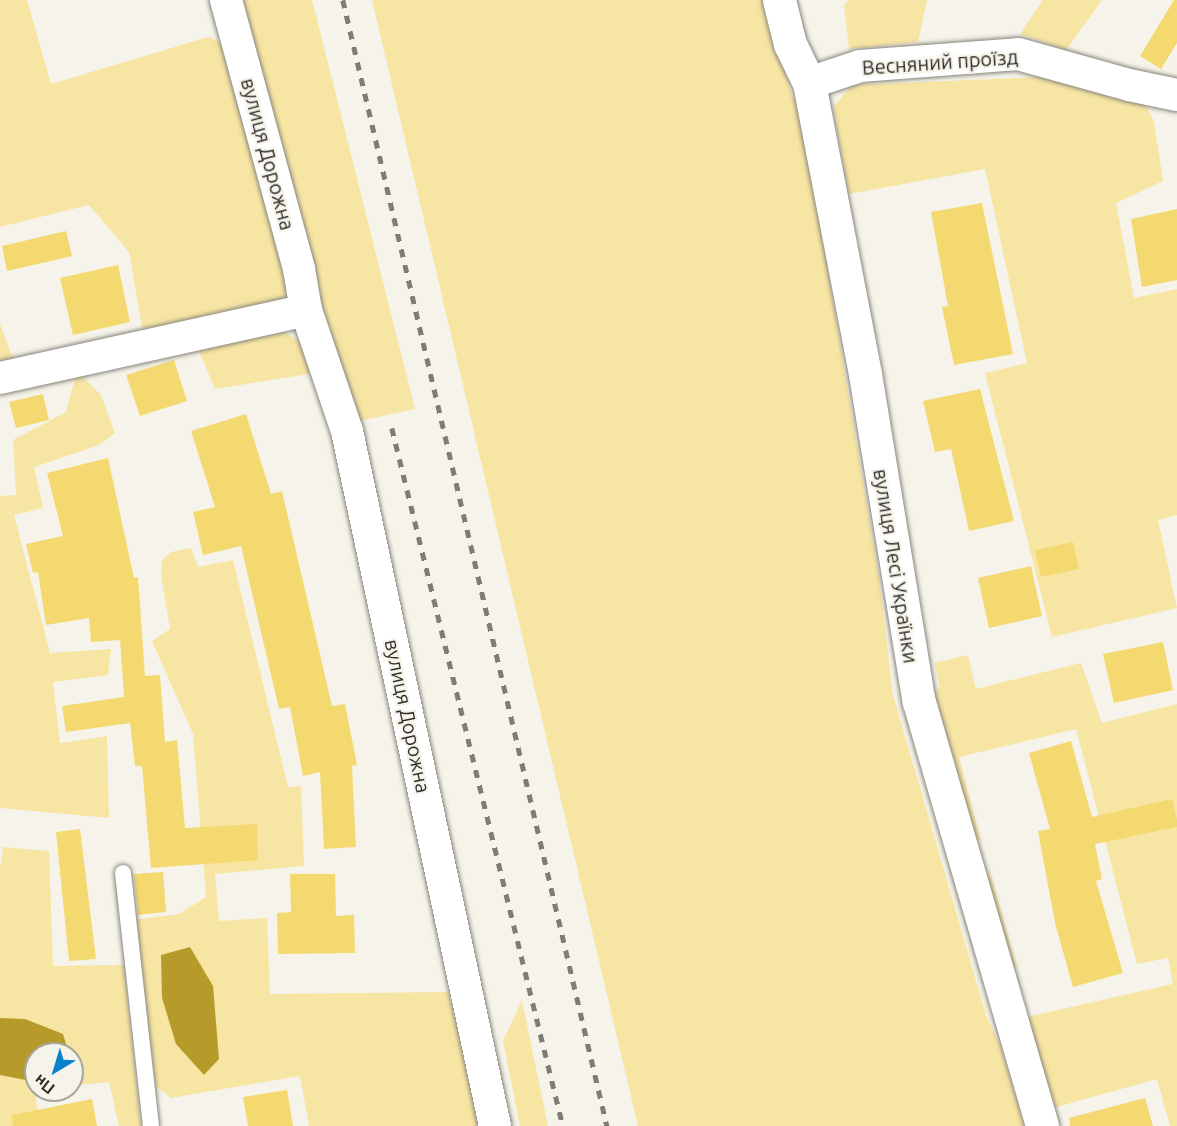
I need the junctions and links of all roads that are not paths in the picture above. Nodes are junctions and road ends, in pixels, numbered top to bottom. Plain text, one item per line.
1 (226, 0) edge
2 (779, 0) edge
3 (809, 83) junction
4 (1177, 95) edge
5 (306, 310) junction
6 (0, 378) edge
7 (123, 873) dead end
8 (151, 1126) edge
9 (495, 1126) edge
10 (1042, 1126) edge

1 - 5 street, вулиця Дорожна
2 - 3 street, вулиця Лесі Українки
3 - 4 street, Весняний проїзд
3 - 10 street, вулиця Лесі Українки
5 - 6 street
5 - 9 street, вулиця Дорожна
7 - 8 lane

